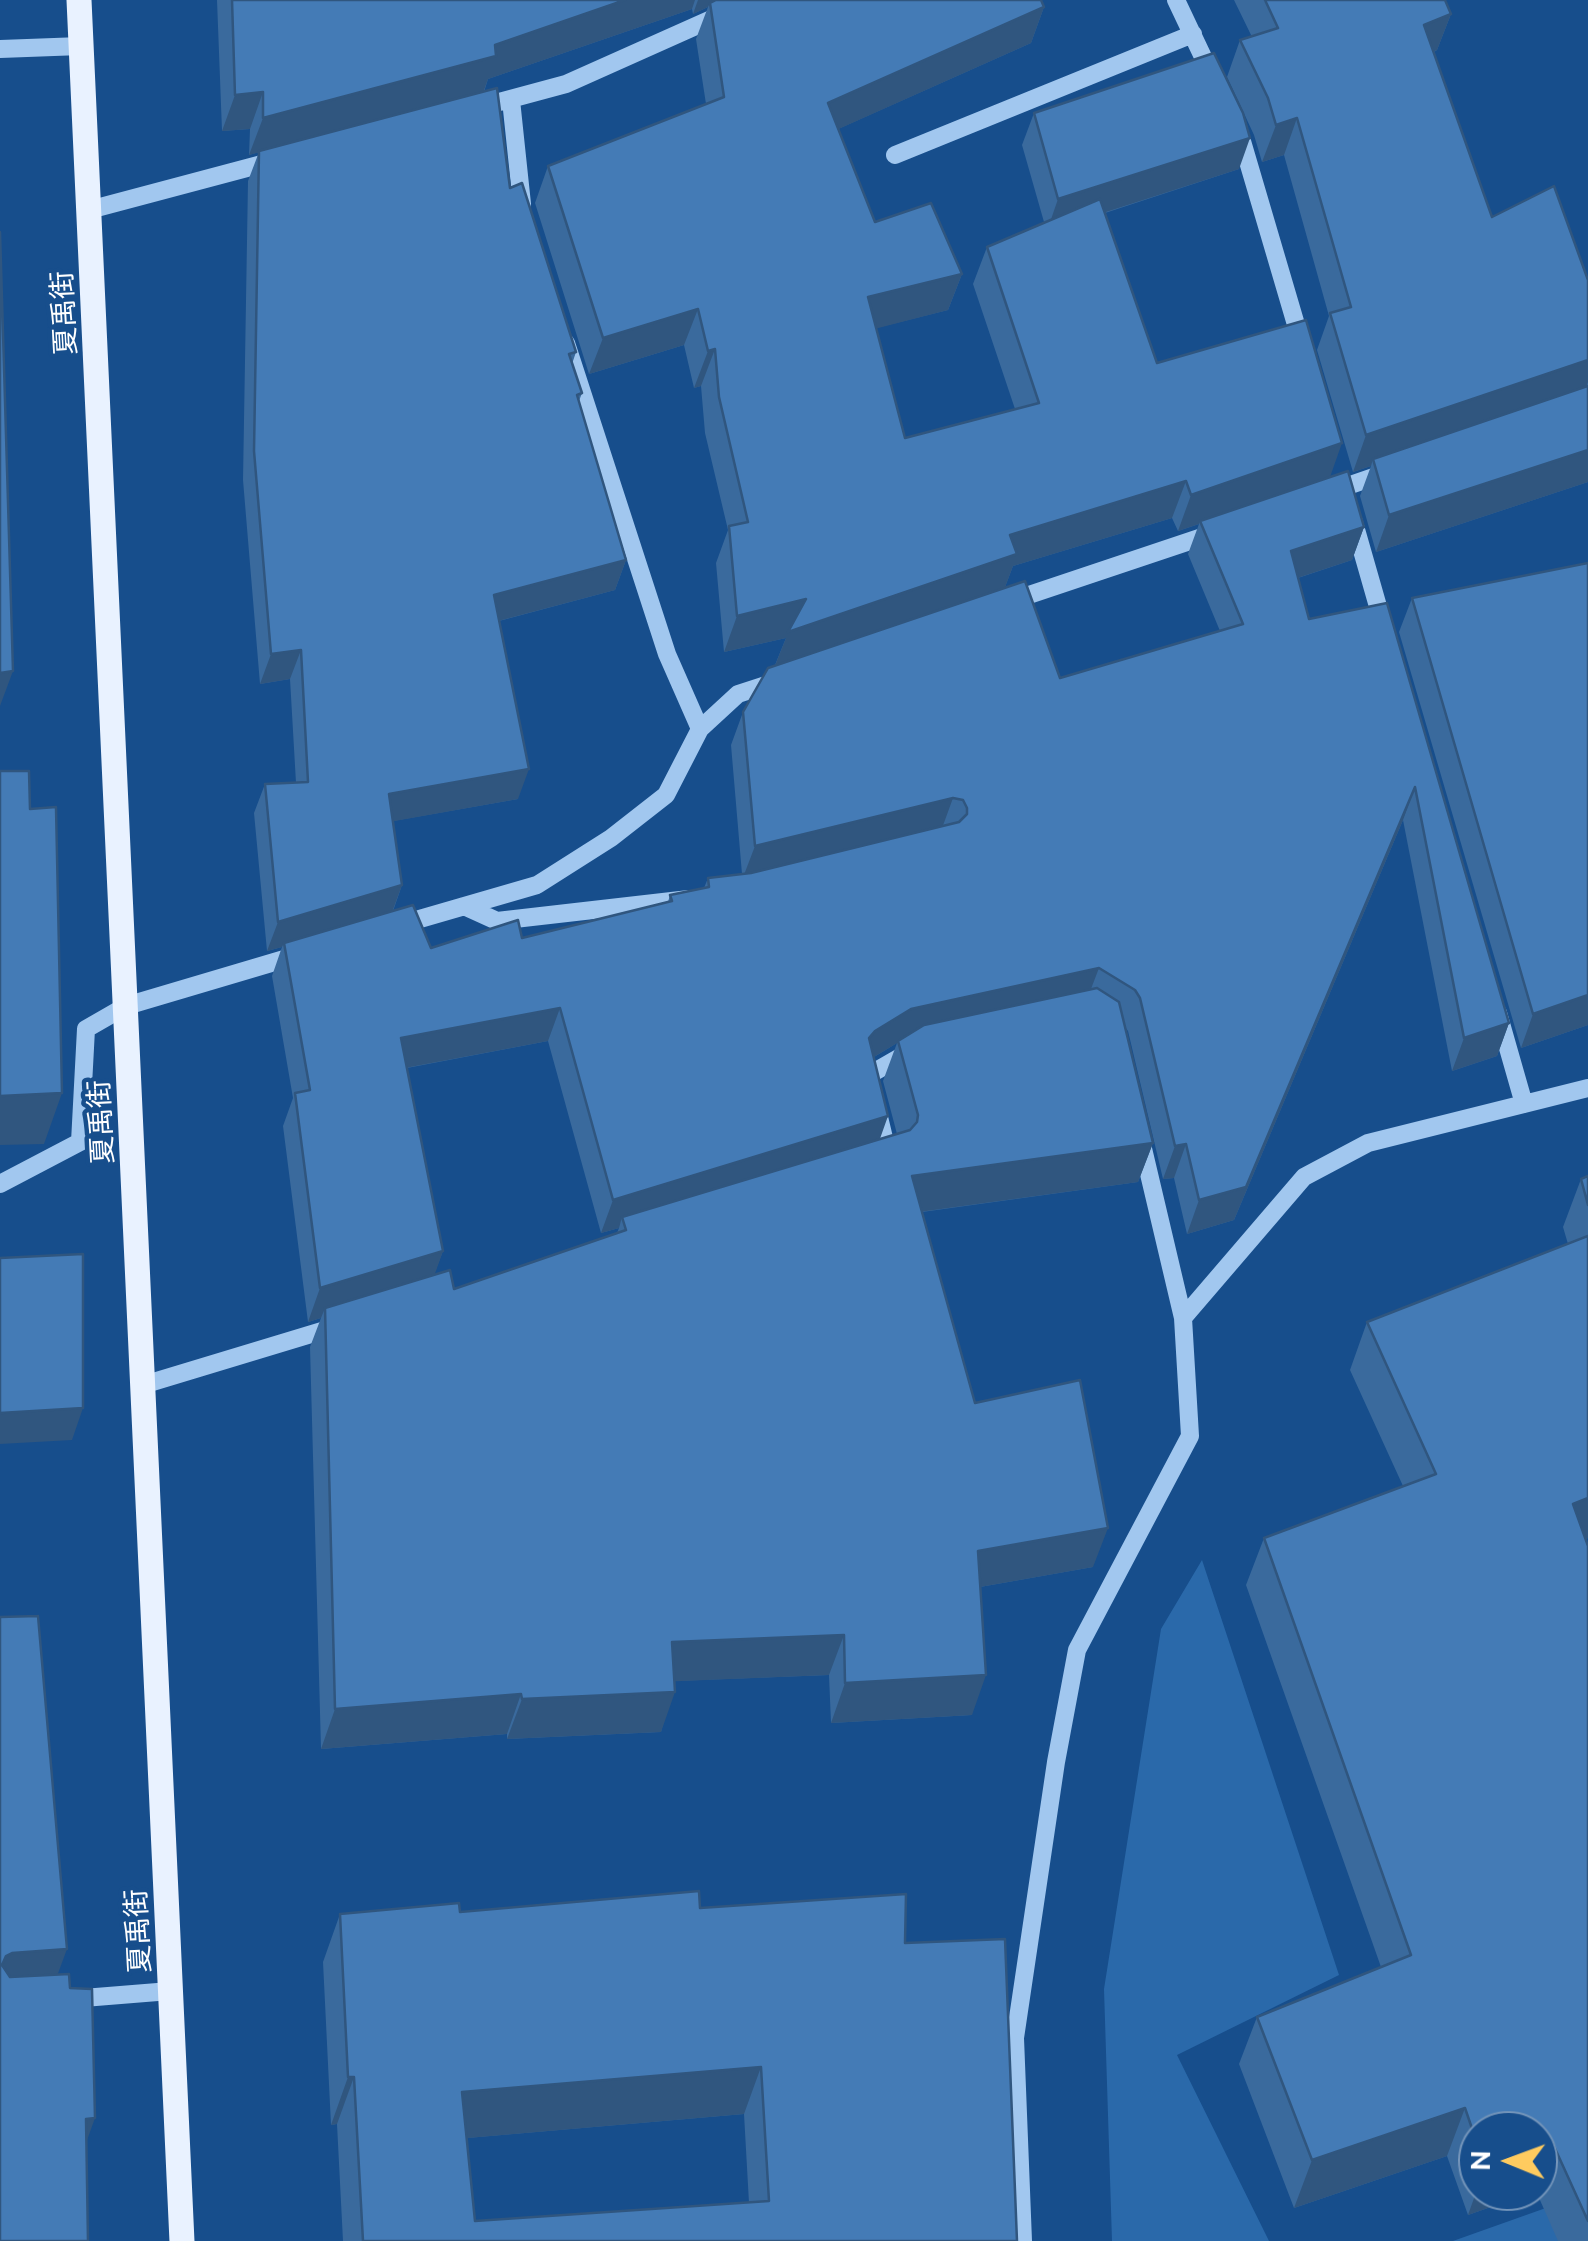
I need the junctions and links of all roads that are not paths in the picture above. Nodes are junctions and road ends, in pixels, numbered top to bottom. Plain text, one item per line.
1 (79, 0) edge
2 (754, 0) edge
3 (1176, 0) edge
4 (1192, 34) junction
5 (81, 46) junction
6 (0, 49) edge
7 (1218, 87) edge
8 (511, 100) junction
9 (457, 114) edge
10 (1234, 122) edge
11 (895, 155) dead end
12 (295, 156) edge
13 (89, 210) junction
14 (529, 229) edge
15 (559, 321) edge
16 (1306, 359) edge
17 (1398, 469) edge
18 (1341, 478) junction
19 (1308, 500) edge
20 (1236, 525) edge
21 (997, 606) edge
22 (1387, 637) edge
23 (793, 676) edge
24 (700, 729) junction
25 (699, 898) edge
26 (464, 906) junction
27 (389, 928) edge
28 (314, 950) edge
29 (1492, 992) edge
30 (126, 1006) junction
31 (924, 1049) edge
32 (1588, 1088) edge
33 (1524, 1104) junction
34 (1138, 1128) edge
35 (872, 1164) edge
36 (0, 1184) edge
37 (1182, 1318) junction
38 (348, 1323) edge
39 (142, 1386) junction
40 (170, 1991) junction
41 (57, 2000) edge
42 (182, 2241) edge
43 (1023, 2241) edge

1 - 5 main road, 夏禹街
2 - 8 street
3 - 4 street
4 - 7 street
4 - 11 street
5 - 6 street
5 - 13 main road, 夏禹街
8 - 9 street
8 - 14 street
10 - 16 street
12 - 13 street
13 - 30 main road, 夏禹街
15 - 24 street
17 - 18 street
18 - 19 street
18 - 22 street
20 - 21 street
23 - 24 street
24 - 26 street
25 - 26 street
26 - 27 street
28 - 30 street
29 - 33 street
30 - 36 street
30 - 39 main road, 夏禹街
31 - 35 street
32 - 33 street
33 - 37 street
34 - 37 street
37 - 43 street
38 - 39 street
39 - 40 main road, 夏禹街
40 - 41 street
40 - 42 main road, 夏禹街

